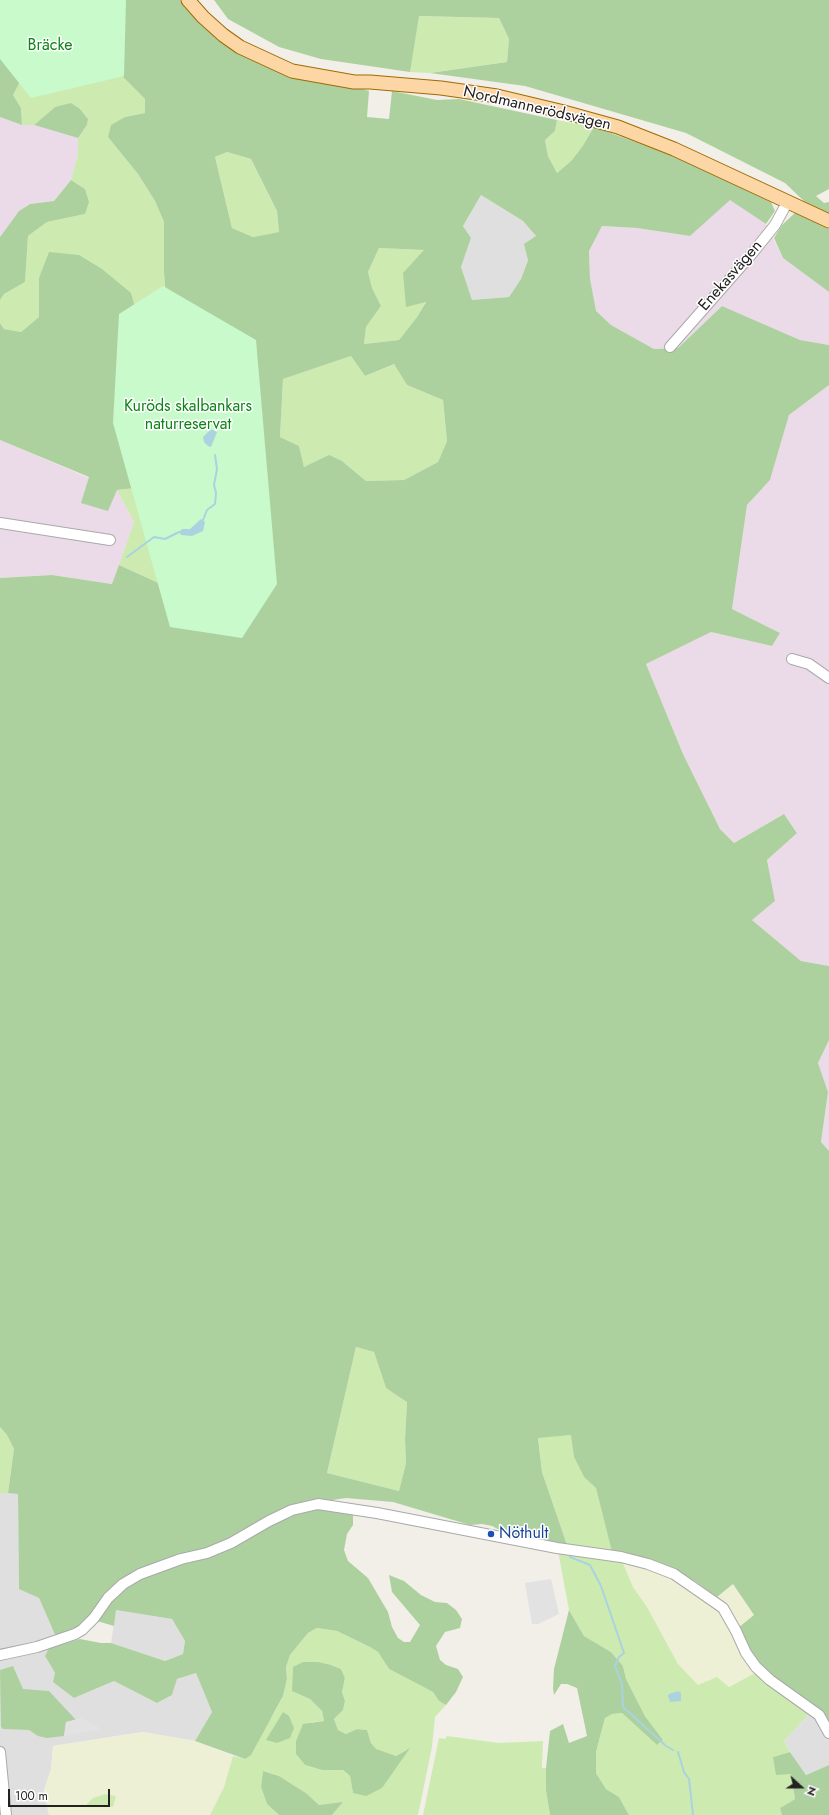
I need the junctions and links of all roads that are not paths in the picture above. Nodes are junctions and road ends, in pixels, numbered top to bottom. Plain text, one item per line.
1 (188, 0) edge
2 (199, 0) edge
3 (370, 82) junction
4 (788, 201) junction
5 (829, 221) edge
6 (670, 347) dead end
7 (0, 523) edge
8 (110, 540) dead end
9 (792, 659) dead end
10 (829, 678) edge
11 (0, 1655) edge
12 (829, 1732) edge
13 (0, 1752) edge
14 (6, 1815) edge

1 - 3 main road, Nordmannerödsvägen
2 - 3 main road, Nordmannerödsvägen
3 - 4 main road, Nordmannerödsvägen
4 - 5 main road, Nordmannerödsvägen
4 - 6 street, Enekasvägen
7 - 8 street
9 - 10 street
11 - 12 street
13 - 14 street

